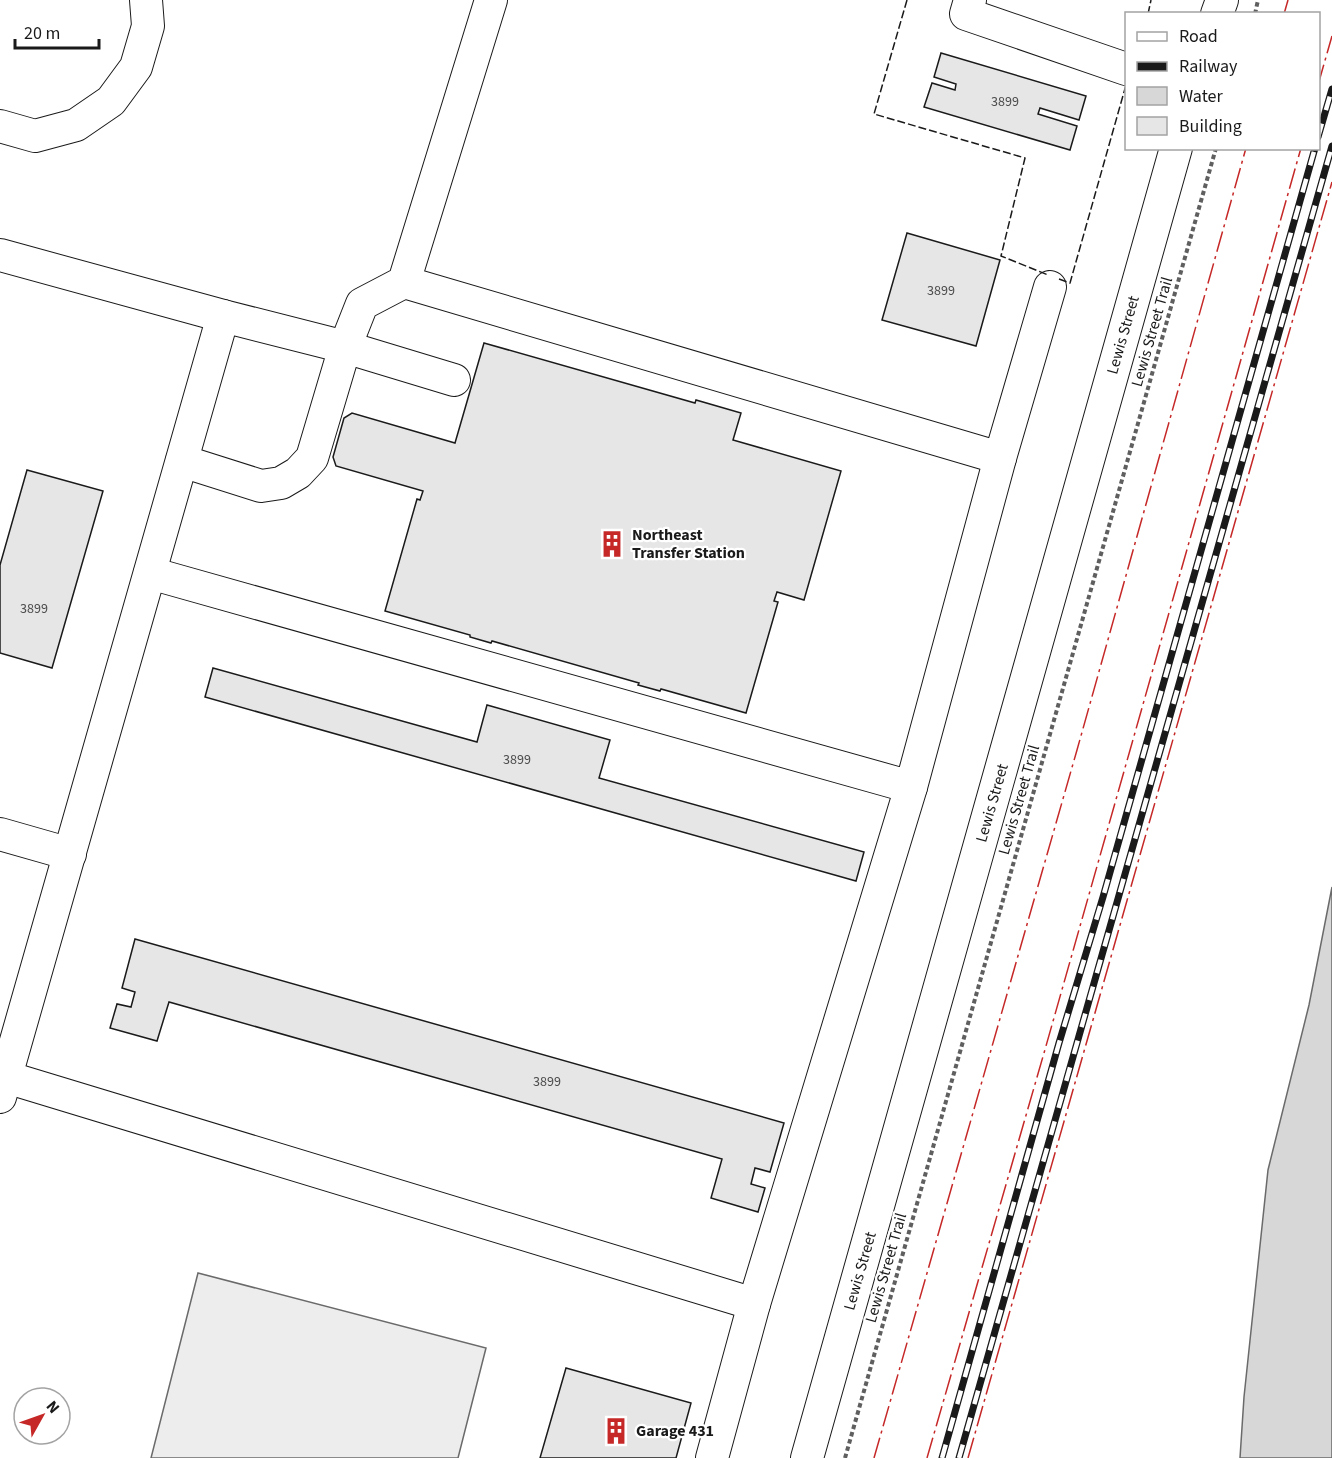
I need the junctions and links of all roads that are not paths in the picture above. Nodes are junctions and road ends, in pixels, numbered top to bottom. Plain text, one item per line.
1 (146, 0) edge
2 (491, 0) edge
3 (970, 0) edge
4 (1125, 69) edge
5 (1, 130) edge
6 (1175, 150) edge
7 (0, 255) edge
8 (404, 282) junction
9 (1050, 287) dead end
10 (223, 316) junction
11 (345, 347) junction
12 (454, 380) dead end
13 (1000, 458) junction
14 (182, 461) junction
15 (150, 573) junction
16 (911, 787) junction
17 (0, 834) edge
18 (70, 854) junction
19 (3, 1087) edge
20 (754, 1304) junction
21 (712, 1458) edge
22 (807, 1458) edge

1 - 5 street
2 - 8 street
3 - 4 street
6 - 22 street, Lewis Street
7 - 10 street
8 - 11 street
8 - 13 street
9 - 13 street
10 - 11 street
10 - 14 street
11 - 12 street
11 - 14 street
13 - 16 street
14 - 15 street
15 - 16 street
15 - 18 street
16 - 20 street
17 - 18 street
18 - 19 street
19 - 20 street
20 - 21 street

